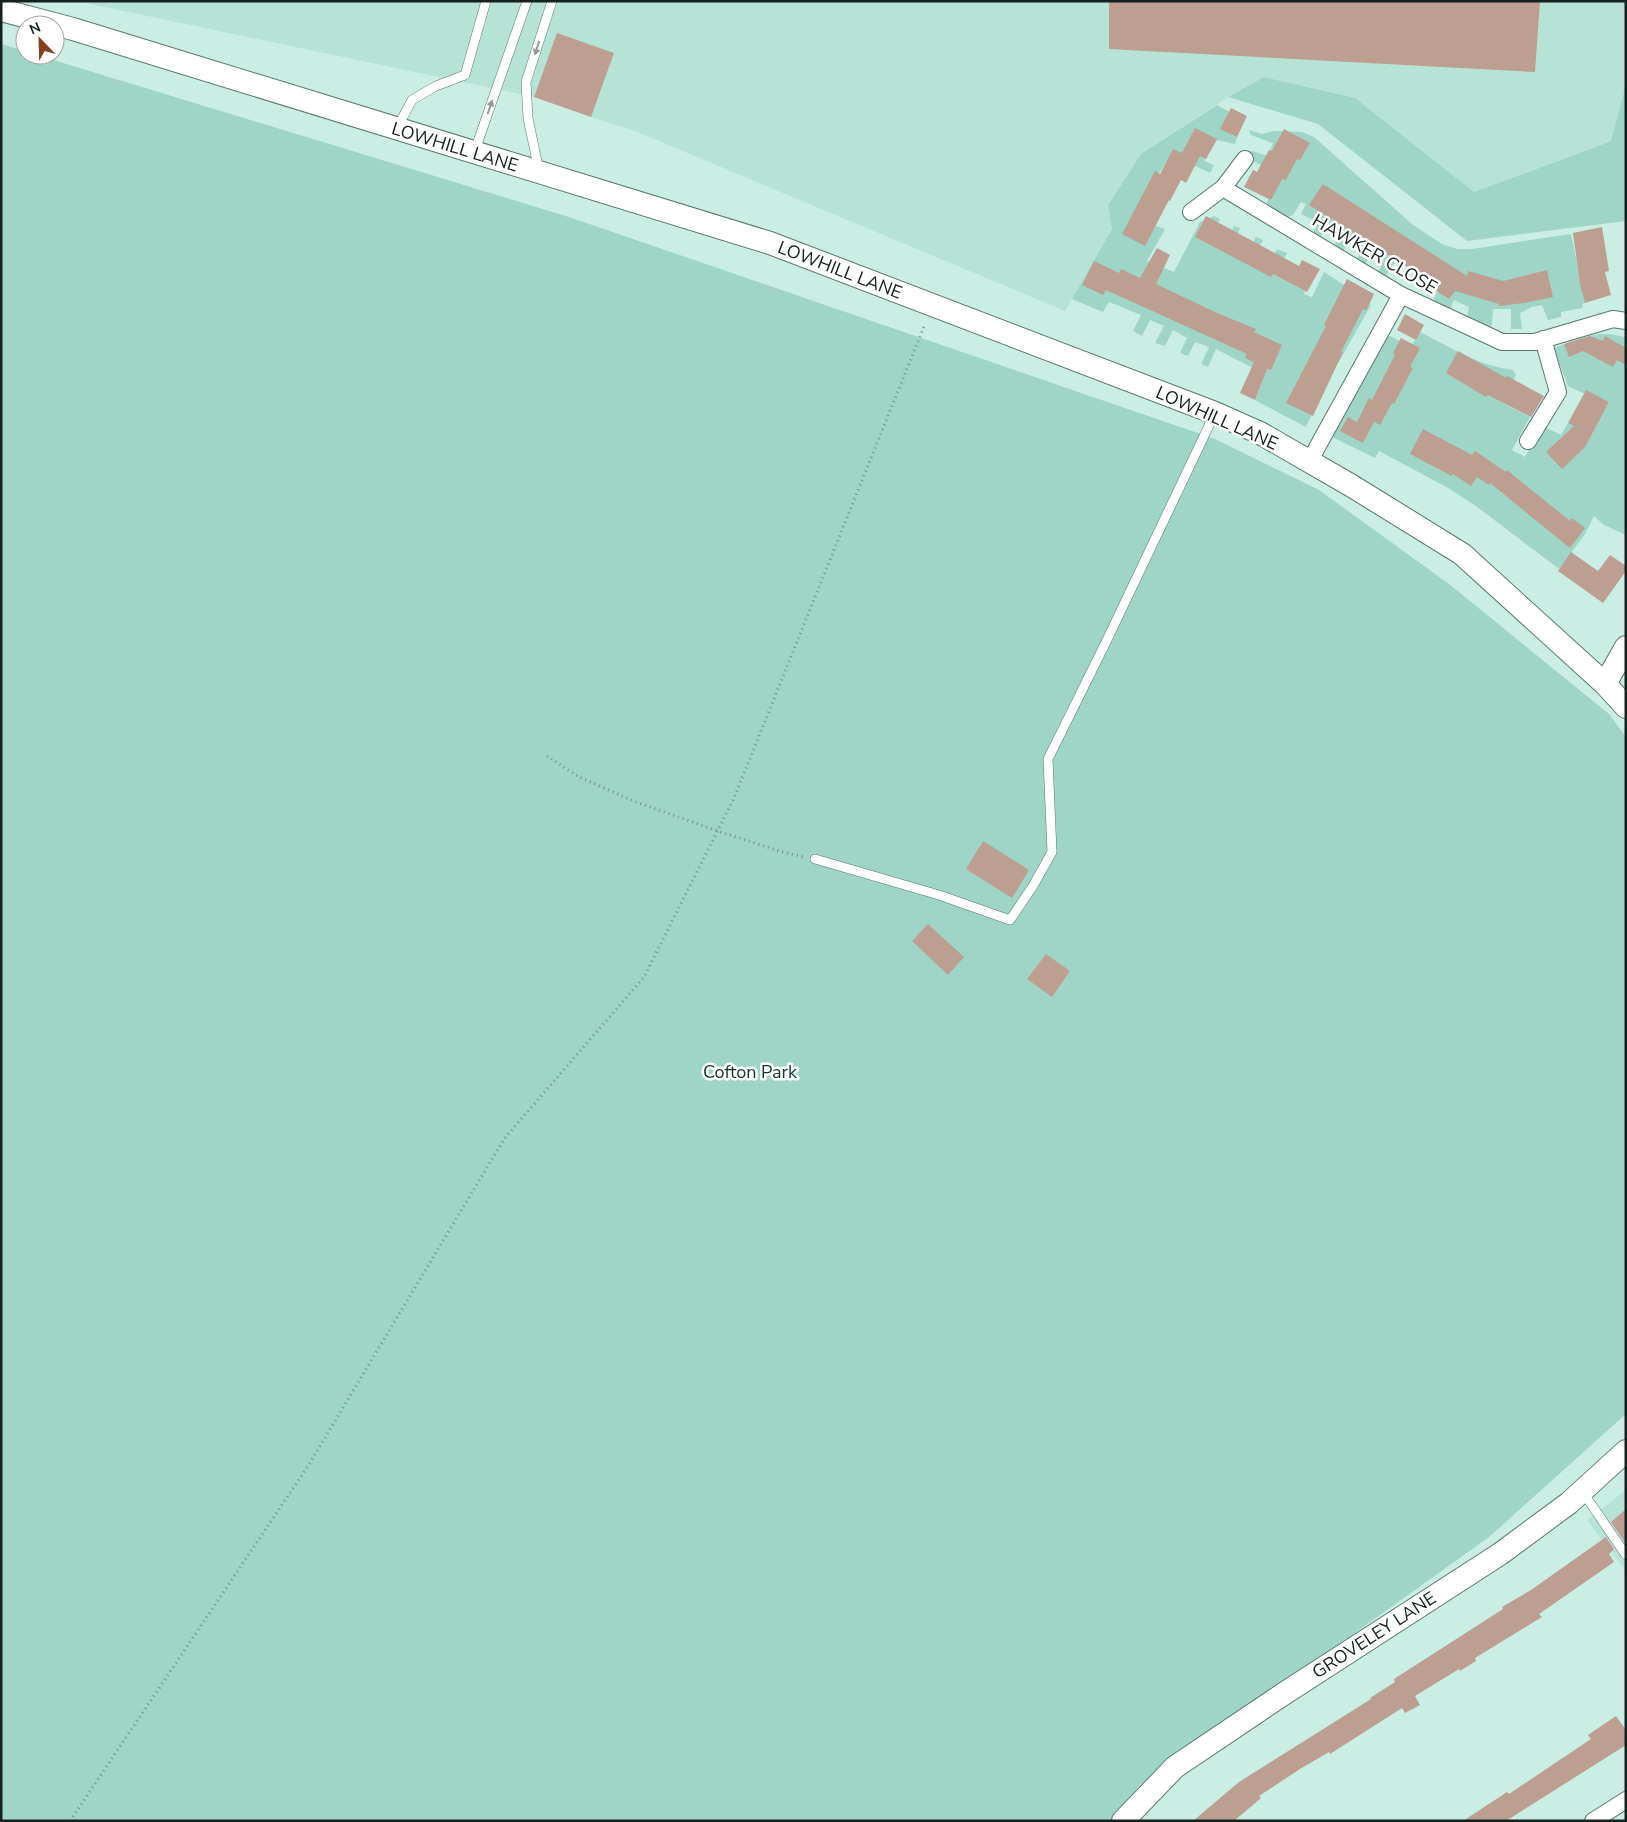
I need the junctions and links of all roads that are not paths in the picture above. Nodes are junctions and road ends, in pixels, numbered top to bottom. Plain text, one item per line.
1 (486, 1) edge
2 (527, 1) edge
3 (552, 1) edge
4 (1, 10) edge
5 (396, 130) junction
6 (474, 153) junction
7 (1245, 159) dead end
8 (540, 173) junction
9 (1223, 188) junction
10 (1191, 212) dead end
11 (1400, 296) junction
12 (1626, 321) edge
13 (1543, 339) junction
14 (1215, 413) junction
15 (1528, 441) dead end
16 (1309, 462) junction
17 (1626, 647) edge
18 (1605, 684) junction
19 (1626, 707) edge
20 (815, 859) road end
21 (1625, 1452) edge
22 (1582, 1491) junction
23 (1626, 1555) edge
24 (1626, 1800) edge
25 (1123, 1821) edge
26 (1593, 1821) edge

1 - 5 lane
6 -> 2 lane
3 -> 8 lane
4 - 5 street, LOWHILL LANE
5 - 6 street, LOWHILL LANE
6 - 8 street, LOWHILL LANE
7 - 9 street
8 - 14 street, LOWHILL LANE
9 - 10 street
9 - 11 street, HAWKER CLOSE
11 - 13 street, HAWKER CLOSE
11 - 16 street
12 - 13 street, HAWKER CLOSE
13 - 15 street
14 - 16 street, LOWHILL LANE
14 - 20 lane
16 - 18 street, LOWHILL LANE
17 - 18 street
18 - 19 street
21 - 22 street, GROVELEY LANE
22 - 23 lane
22 - 25 street, GROVELEY LANE
24 - 26 street

